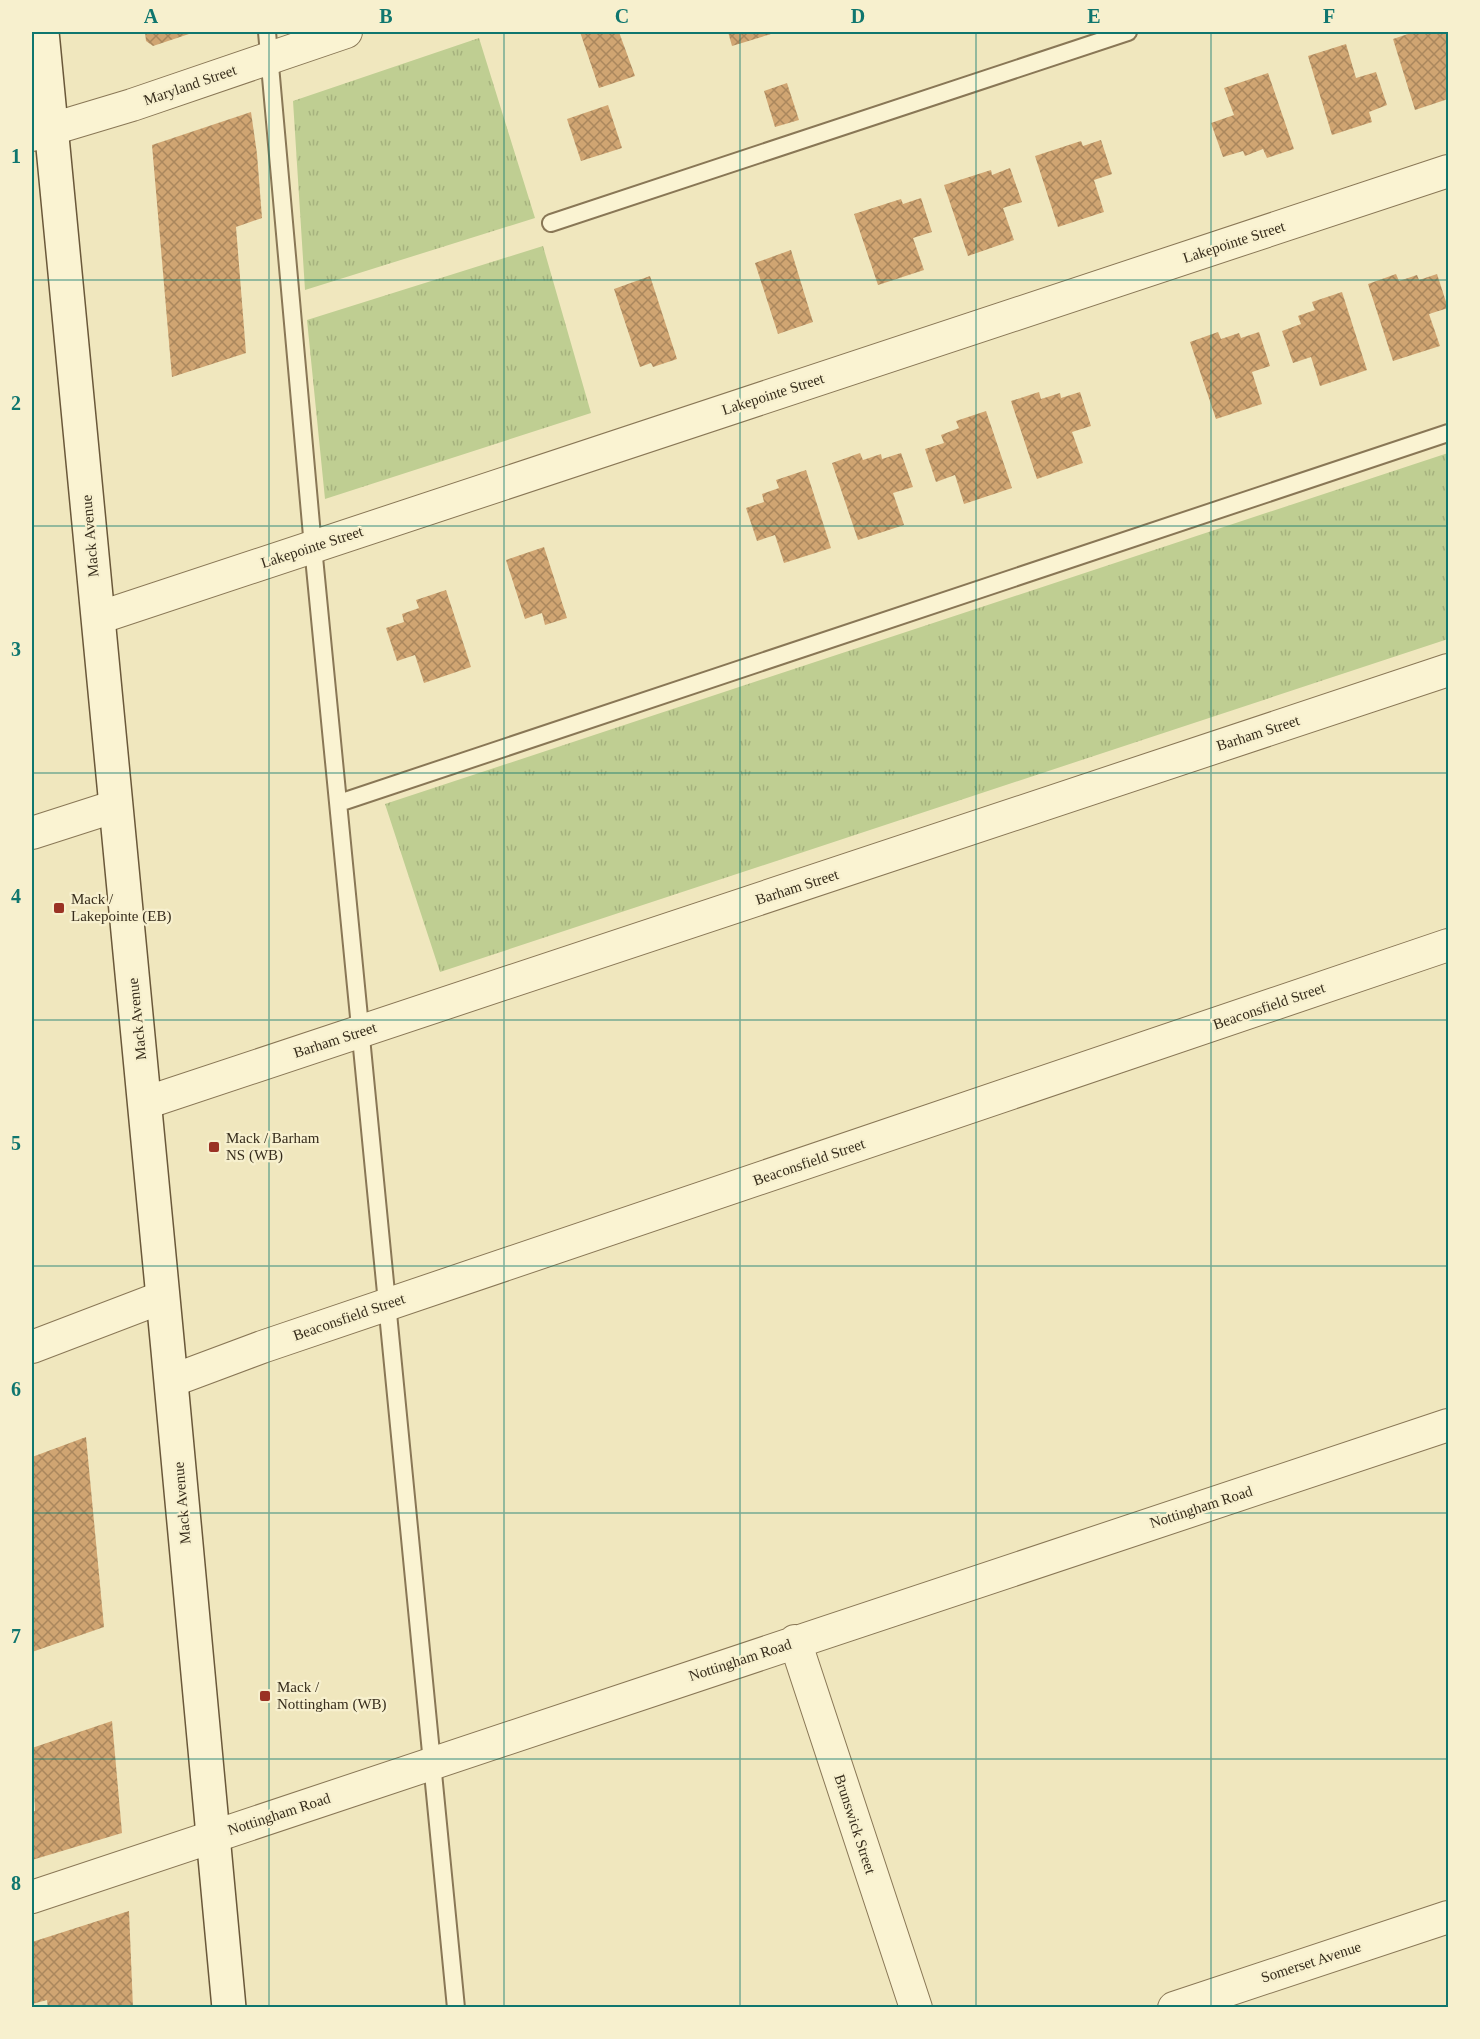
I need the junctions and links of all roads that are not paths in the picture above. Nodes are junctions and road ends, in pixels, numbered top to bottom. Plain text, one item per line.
1 (42, 32) edge
2 (346, 32) edge
3 (1128, 32) edge
4 (268, 45) edge
5 (42, 132) edge
6 (1449, 171) edge
7 (550, 223) dead end
8 (1449, 433) edge
9 (313, 547) junction
10 (98, 618) junction
11 (1449, 670) edge
12 (339, 803) junction
13 (116, 806) junction
14 (32, 833) edge
15 (1449, 945) edge
16 (361, 1031) junction
17 (145, 1103) junction
18 (163, 1297) junction
19 (388, 1304) junction
20 (32, 1347) edge
21 (171, 1382) junction
22 (1449, 1425) edge
23 (795, 1641) junction
24 (433, 1762) junction
25 (213, 1836) junction
26 (32, 1897) edge
27 (1449, 1917) edge
28 (229, 2007) edge
29 (456, 2007) edge
30 (916, 2007) edge
31 (1174, 2007) edge

1 - 5 main road, Mack Avenue
2 - 4 street, Maryland Street
3 - 7 lane
4 - 5 street, Maryland Street
4 - 9 lane
5 - 10 main road, Mack Avenue
6 - 9 street, Lakepointe Street
8 - 12 lane
9 - 10 street, Lakepointe Street
9 - 12 lane
10 - 13 main road, Mack Avenue
11 - 16 street, Barham Street
12 - 16 lane
13 - 14 street
13 - 17 main road, Mack Avenue
15 - 19 street, Beaconsfield Street
16 - 17 street, Barham Street
16 - 19 lane
17 - 18 main road, Mack Avenue
18 - 20 street
18 - 21 main road, Mack Avenue
19 - 21 street, Beaconsfield Street
19 - 24 lane
21 - 25 main road, Mack Avenue
22 - 23 street, Nottingham Road
23 - 24 street, Nottingham Road
23 - 30 street, Brunswick Street
24 - 25 street, Nottingham Road
24 - 29 lane
25 - 26 street, Nottingham Road
25 - 28 main road, Mack Avenue
27 - 31 street, Somerset Avenue

